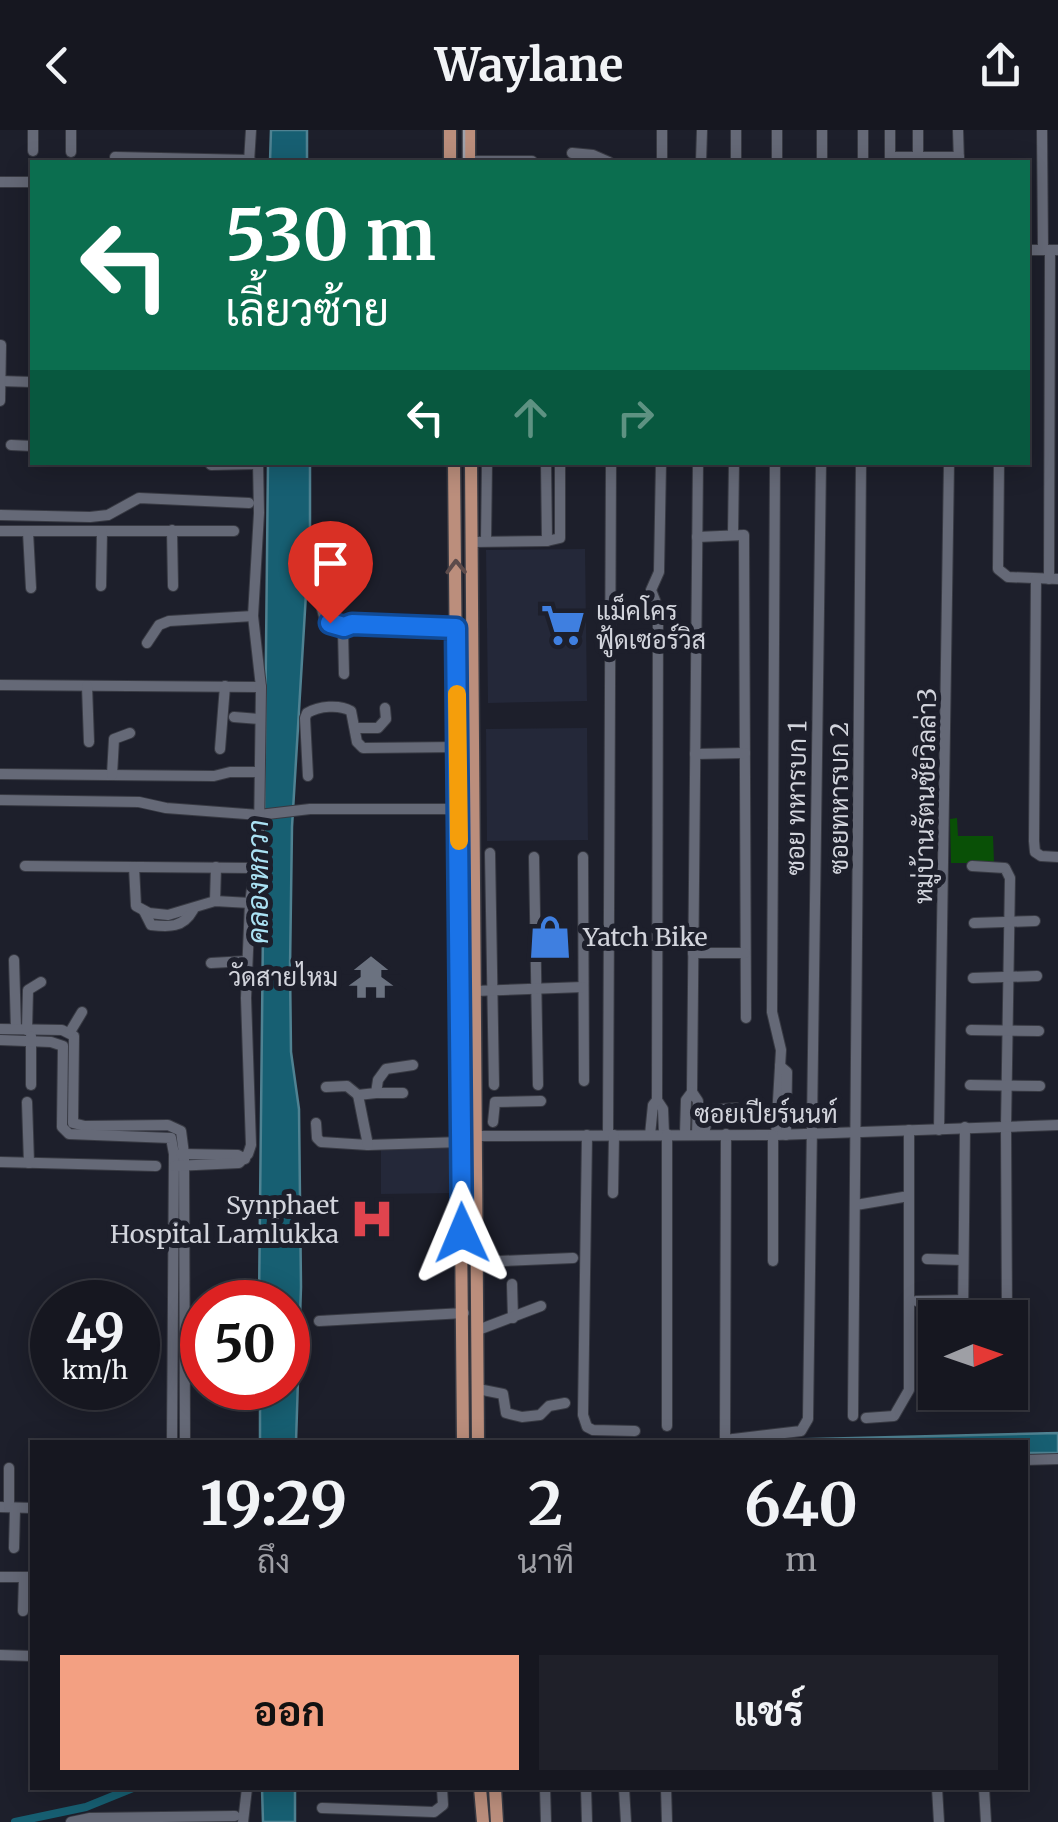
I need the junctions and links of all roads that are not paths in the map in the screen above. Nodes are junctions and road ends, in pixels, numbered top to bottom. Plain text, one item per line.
1 (33, 130) edge
2 (71, 130) edge
3 (251, 130) edge
4 (450, 130) edge
5 (469, 130) edge
6 (662, 130) edge
7 (702, 130) edge
8 (736, 130) edge
9 (777, 130) edge
10 (822, 130) edge
11 (863, 130) edge
12 (890, 130) edge
13 (918, 130) edge
14 (958, 130) edge
15 (1042, 130) edge
16 (33, 151) dead end
17 (71, 152) dead end
18 (572, 153) dead end
19 (115, 157) dead end
20 (216, 160) edge
21 (250, 160) edge
22 (450, 160) edge
23 (470, 160) edge
24 (604, 160) edge
25 (662, 160) edge
26 (701, 160) edge
27 (736, 160) edge
28 (777, 160) edge
29 (822, 160) edge
30 (863, 160) edge
31 (890, 160) edge
32 (918, 160) edge
33 (958, 160) edge
34 (0, 182) edge
35 (30, 182) edge
36 (1050, 250) edge
37 (0, 344) edge
38 (0, 381) edge
39 (30, 382) edge
40 (0, 401) edge
41 (11, 445) dead end
42 (30, 446) edge
43 (258, 465) edge
44 (454, 465) edge
45 (470, 465) edge
46 (487, 465) edge
47 (546, 465) edge
48 (560, 465) edge
49 (611, 465) edge
50 (661, 465) edge
51 (698, 465) edge
52 (734, 465) edge
53 (776, 465) edge
54 (821, 465) edge
55 (862, 465) edge
56 (949, 465) edge
57 (998, 465) edge
58 (561, 489) junction
59 (547, 490) junction
60 (249, 503) dead end
61 (0, 515) edge
62 (172, 530) junction
63 (0, 531) edge
64 (234, 531) dead end
65 (28, 532) junction
66 (102, 532) junction
67 (733, 536) junction
68 (698, 537) junction
69 (548, 541) junction
70 (479, 542) junction
71 (1054, 579) edge
72 (1036, 580) junction
73 (101, 586) dead end
74 (172, 586) dead end
75 (30, 588) dead end
76 (320, 602) dead end
77 (252, 616) junction
78 (344, 627) junction
79 (456, 628) junction
80 (147, 643) dead end
81 (344, 674) dead end
82 (0, 685) edge
83 (87, 686) junction
84 (225, 686) junction
85 (261, 687) junction
86 (386, 708) dead end
87 (234, 717) dead end
88 (259, 720) junction
89 (355, 728) junction
90 (130, 733) dead end
91 (89, 742) dead end
92 (457, 747) junction
93 (220, 749) dead end
94 (745, 753) junction
95 (695, 754) junction
96 (258, 772) junction
97 (0, 774) edge
98 (112, 775) junction
99 (308, 776) dead end
100 (0, 800) edge
101 (459, 808) junction
102 (261, 815) junction
103 (490, 853) dead end
104 (534, 857) dead end
105 (583, 857) dead end
106 (1058, 857) edge
107 (26, 866) dead end
108 (972, 866) dead end
109 (134, 867) junction
110 (216, 867) junction
111 (254, 868) junction
112 (215, 902) junction
113 (250, 902) junction
114 (1035, 921) dead end
115 (1008, 922) junction
116 (974, 923) dead end
117 (467, 947) junction
118 (746, 953) junction
119 (694, 954) junction
120 (14, 960) dead end
121 (247, 960) junction
122 (211, 963) dead end
123 (1037, 976) dead end
124 (973, 978) dead end
125 (1009, 978) junction
126 (42, 982) dead end
127 (583, 988) junction
128 (492, 990) junction
129 (537, 990) junction
130 (474, 991) junction
131 (82, 1012) dead end
132 (746, 1018) dead end
133 (0, 1029) edge
134 (1008, 1029) junction
135 (971, 1030) dead end
136 (1040, 1031) dead end
137 (26, 1032) junction
138 (70, 1032) junction
139 (0, 1040) edge
140 (412, 1065) dead end
141 (584, 1081) dead end
142 (970, 1084) dead end
143 (1007, 1084) junction
144 (31, 1085) dead end
145 (494, 1085) dead end
146 (538, 1085) dead end
147 (1040, 1086) dead end
148 (326, 1087) dead end
149 (376, 1093) junction
150 (402, 1093) dead end
151 (358, 1095) junction
152 (658, 1100) junction
153 (541, 1101) dead end
154 (27, 1102) dead end
155 (474, 1108) junction
156 (492, 1108) junction
157 (736, 1108) dead end
158 (492, 1122) dead end
159 (316, 1124) dead end
160 (1058, 1125) edge
161 (964, 1127) junction
162 (1006, 1127) junction
163 (909, 1130) junction
164 (939, 1130) junction
165 (855, 1133) junction
166 (666, 1134) junction
167 (695, 1134) junction
168 (726, 1134) junction
169 (812, 1134) junction
170 (587, 1135) junction
171 (611, 1135) junction
172 (650, 1135) junction
173 (779, 1135) junction
174 (468, 1139) junction
175 (368, 1145) junction
176 (179, 1160) junction
177 (0, 1162) edge
178 (29, 1163) junction
179 (156, 1166) dead end
180 (612, 1193) dead end
181 (909, 1196) junction
182 (856, 1205) junction
183 (573, 1258) dead end
184 (927, 1259) dead end
185 (963, 1260) junction
186 (773, 1261) dead end
187 (477, 1262) junction
188 (512, 1284) dead end
189 (964, 1300) edge
190 (1007, 1300) edge
191 (541, 1306) dead end
192 (464, 1314) junction
193 (513, 1318) junction
194 (319, 1321) dead end
195 (478, 1330) junction
196 (478, 1388) junction
197 (565, 1402) dead end
198 (667, 1426) dead end
199 (635, 1430) dead end
200 (478, 1438) edge
201 (463, 1439) edge
202 (172, 1440) edge
203 (185, 1440) edge
204 (1028, 1460) edge
205 (1058, 1460) edge
206 (9, 1468) dead end
207 (8, 1507) edge
208 (14, 1548) dead end
209 (0, 1577) edge
210 (28, 1577) edge
211 (23, 1611) dead end
212 (0, 1655) edge
213 (30, 1656) edge
214 (246, 1790) edge
215 (442, 1790) edge
216 (480, 1790) edge
217 (495, 1790) edge
218 (544, 1790) edge
219 (586, 1790) edge
220 (624, 1790) edge
221 (666, 1790) edge
222 (936, 1790) edge
223 (984, 1790) edge
224 (322, 1808) dead end
225 (239, 1819) edge
226 (72, 1822) edge
227 (483, 1822) edge
228 (497, 1822) edge
229 (546, 1822) edge
230 (587, 1822) edge
231 (626, 1822) edge
232 (667, 1822) edge
233 (938, 1822) edge
234 (986, 1822) edge

1 - 16 street
2 - 17 street
3 - 21 street
4 - 22 main road
5 - 23 main road
6 - 25 street
7 - 26 street
8 - 27 street
9 - 28 street
10 - 29 street
11 - 30 street
12 - 31 street
13 - 32 street
14 - 33 street
15 - 36 street
18 - 24 street
19 - 20 street
31 - 32 street
32 - 33 street
34 - 35 street
36 - 71 street
37 - 38 street
38 - 39 street
38 - 40 street
41 - 42 street
43 - 77 street
79 -> 44 main road
45 - 70 main road
46 - 70 street
47 - 59 street
48 - 58 street
49 - 171 street
50 - 152 street
51 - 68 street
52 - 67 street
53 - 173 street
54 - 169 street, ซอย ทหารบก 1
55 - 165 street, ซอยทหารบก 2
56 - 164 street, หมู่บ้านรัตนชัยวิลล่า3
57 - 72 street
58 - 59 street
58 - 69 street
59 - 69 street
60 - 61 street
62 - 64 street
62 - 66 street
62 - 74 street
63 - 65 street
65 - 66 street
65 - 75 street
66 - 73 street
67 - 68 street
67 - 94 street
68 - 95 street
69 - 70 street
70 - 117 main road
71 - 72 street
72 - 106 street
76 - 78 street
77 - 80 street
77 - 85 street
78 - 79 street
78 - 81 street
79 - 92 main road
82 - 83 street
83 - 84 street
83 - 91 street
84 - 85 street
84 - 93 street
85 - 88 street
86 - 89 street
87 - 88 street
88 - 96 street
89 - 92 street
89 - 99 street
90 - 98 street
92 - 101 main road
94 - 95 street
94 - 118 street
95 - 119 street
96 - 98 street
96 - 102 street
97 - 98 street
100 - 102 street
101 - 102 street
101 - 117 main road
102 - 111 street
103 - 128 street
104 - 129 street
105 - 127 street
107 - 109 street
108 - 115 street
109 - 110 street
109 - 112 street
110 - 111 street
110 - 112 street
111 - 113 street
112 - 113 street
113 - 121 street
114 - 115 street
115 - 116 street
115 - 125 street
117 - 130 main road
117 - 174 main road
118 - 119 street
118 - 132 street
119 - 167 street
120 - 137 street
121 - 122 street
121 - 176 street
123 - 125 street
124 - 125 street
125 - 134 street
126 - 137 street
127 - 129 street
127 - 141 street
128 - 129 street
128 - 130 street
128 - 145 street
129 - 146 street
130 - 155 main road
131 - 138 street
133 - 137 street
134 - 135 street
134 - 136 street
134 - 143 street
137 - 138 street
137 - 139 street
137 - 144 street
137 - 176 street
138 - 176 street
140 - 149 street
142 - 143 street
143 - 147 street
143 - 162 street
148 - 151 street
149 - 150 street
149 - 151 street
151 - 175 street
152 - 166 street
152 - 172 street
153 - 156 street
154 - 178 street
155 - 156 street
155 - 174 main road
156 - 158 street
157 - 167 street
159 - 175 street, ซอยเปียร์นนท์
160 - 162 street, ซอยเปียร์นนท์
161 - 162 street, ซอยเปียร์นนท์
161 - 164 street, ซอยเปียร์นนท์
161 - 185 street
162 - 190 street
163 - 164 street, ซอยเปียร์นนท์
163 - 165 street, ซอยเปียร์นนท์
163 - 181 street
165 - 169 street, ซอยเปียร์นนท์
165 - 182 street, ซอยทหารบก 2
166 - 167 street, ซอยเปียร์นนท์
166 - 172 street, ซอยเปียร์นนท์
166 - 198 street
167 - 168 street, ซอยเปียร์นนท์
168 - 169 street, ซอย ทหารบก 1
168 - 173 street, ซอยเปียร์นนท์
169 - 173 street, ซอยเปียร์นนท์
170 - 171 street, ซอยเปียร์นนท์
170 - 174 street, ซอยเปียร์นนท์
170 - 199 street
171 - 172 street, ซอยเปียร์นนท์
171 - 180 street
173 - 186 street
174 - 175 street, ซอยเปียร์นนท์
174 - 187 main road
174 - 192 main road
176 - 202 street
176 - 203 street
177 - 178 street
178 - 179 street
181 - 182 street
181 - 182 street, ซอยทหารบก 2
183 - 187 street
184 - 185 street
185 - 189 street
187 - 195 main road
188 - 193 street
191 - 193 street
192 - 194 street
192 - 201 main road
193 - 195 street
195 - 196 main road
196 - 197 street
196 - 200 main road
204 - 205 street
206 - 207 street
207 - 208 street
209 - 210 street
210 - 211 street
212 - 213 street
214 - 225 street
215 - 224 street
216 - 227 main road
217 - 228 main road
218 - 229 street
219 - 230 street
220 - 231 street
221 - 232 street
222 - 233 street
223 - 234 street
225 - 226 street

